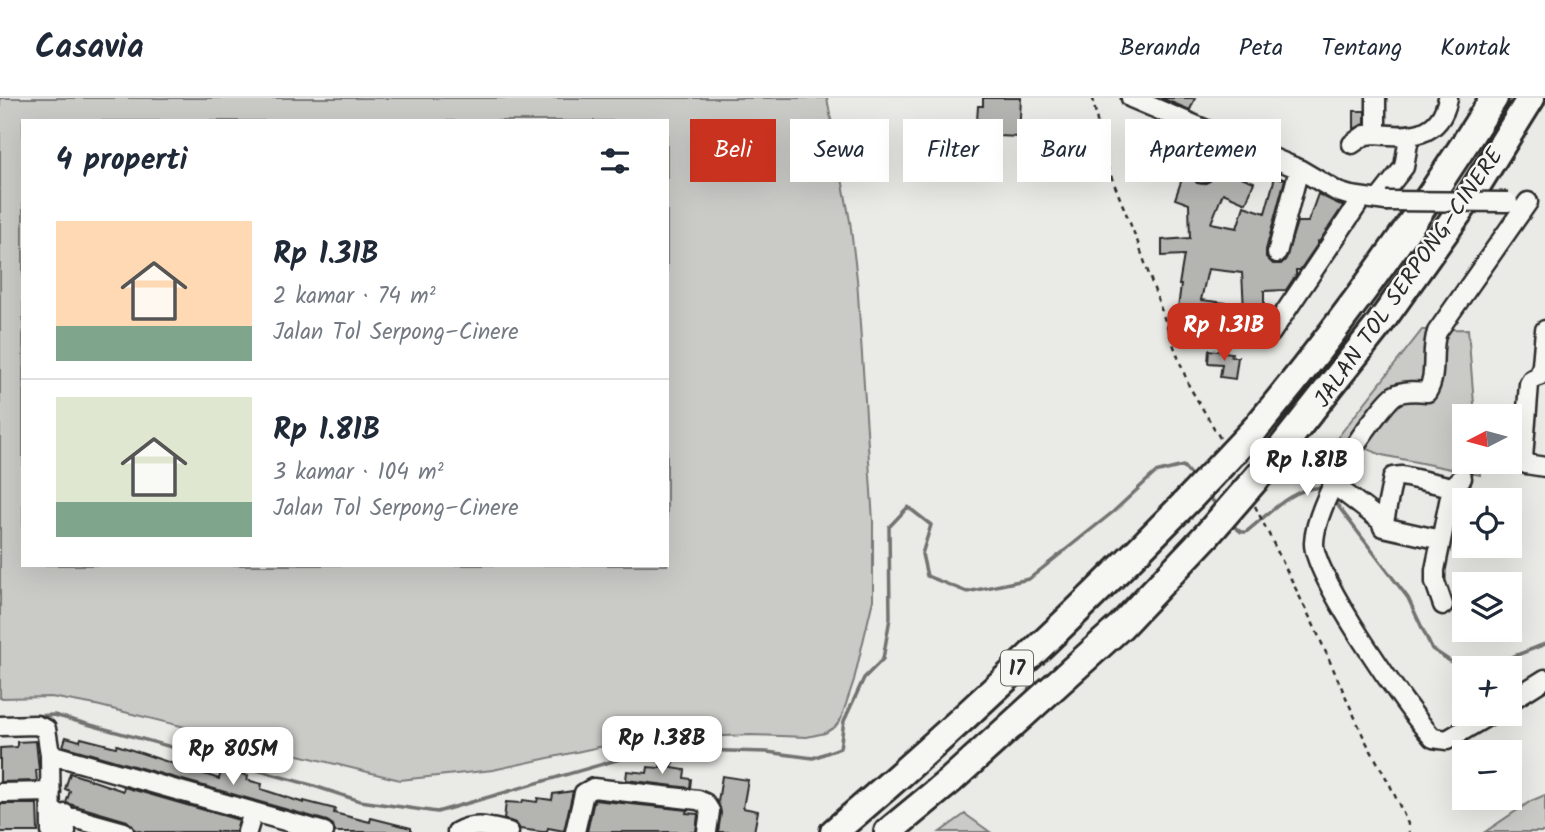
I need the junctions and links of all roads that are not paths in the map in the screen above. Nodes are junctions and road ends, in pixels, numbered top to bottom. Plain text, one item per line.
1 (1130, 98) edge
2 (1376, 98) edge
3 (1448, 98) edge
4 (1494, 98) edge
5 (1531, 98) edge
6 (1179, 119) edge
7 (1376, 134) junction
8 (1409, 137) junction
9 (1352, 144) dead end
10 (1281, 162) edge
11 (1299, 169) junction
12 (1375, 200) junction
13 (1536, 201) edge
14 (1277, 253) dead end
15 (1545, 330) edge
16 (1271, 333) dead end
17 (1545, 467) edge
18 (1333, 484) junction
19 (1383, 527) junction
20 (1441, 540) junction
21 (1443, 605) dead end
22 (1545, 679) edge
23 (1522, 693) edge
24 (0, 726) edge
25 (1471, 726) edge
26 (50, 754) junction
27 (51, 792) junction
28 (0, 793) edge
29 (253, 812) junction
30 (61, 819) edge
31 (51, 832) edge
32 (124, 832) edge
33 (247, 832) edge
34 (324, 832) edge
35 (457, 832) edge
36 (509, 832) edge
37 (575, 832) edge
38 (707, 832) edge
39 (834, 832) edge
40 (888, 832) edge

1 - 6 street
2 - 7 street
3 - 8 street
4 - 39 highway, JALAN TOL SERPONG–CINERE / 17, bridge
5 - 40 highway, JALAN TOL SERPONG–CINERE / 17, bridge
7 - 8 street
7 - 9 street
8 - 12 street
10 - 11 street
11 - 12 street
11 - 14 street
12 - 13 street, bridge
12 - 16 street
13 - 18 street
15 - 17 street
18 - 19 street
18 - 25 street
19 - 20 street
19 - 20 street
20 - 21 street
22 - 23 street
24 - 26 street
26 - 27 street
26 - 29 street
27 - 28 street
27 - 30 street
29 - 33 street
29 - 34 street
30 - 31 street
30 - 32 street
35 - 36 street
37 - 38 street

